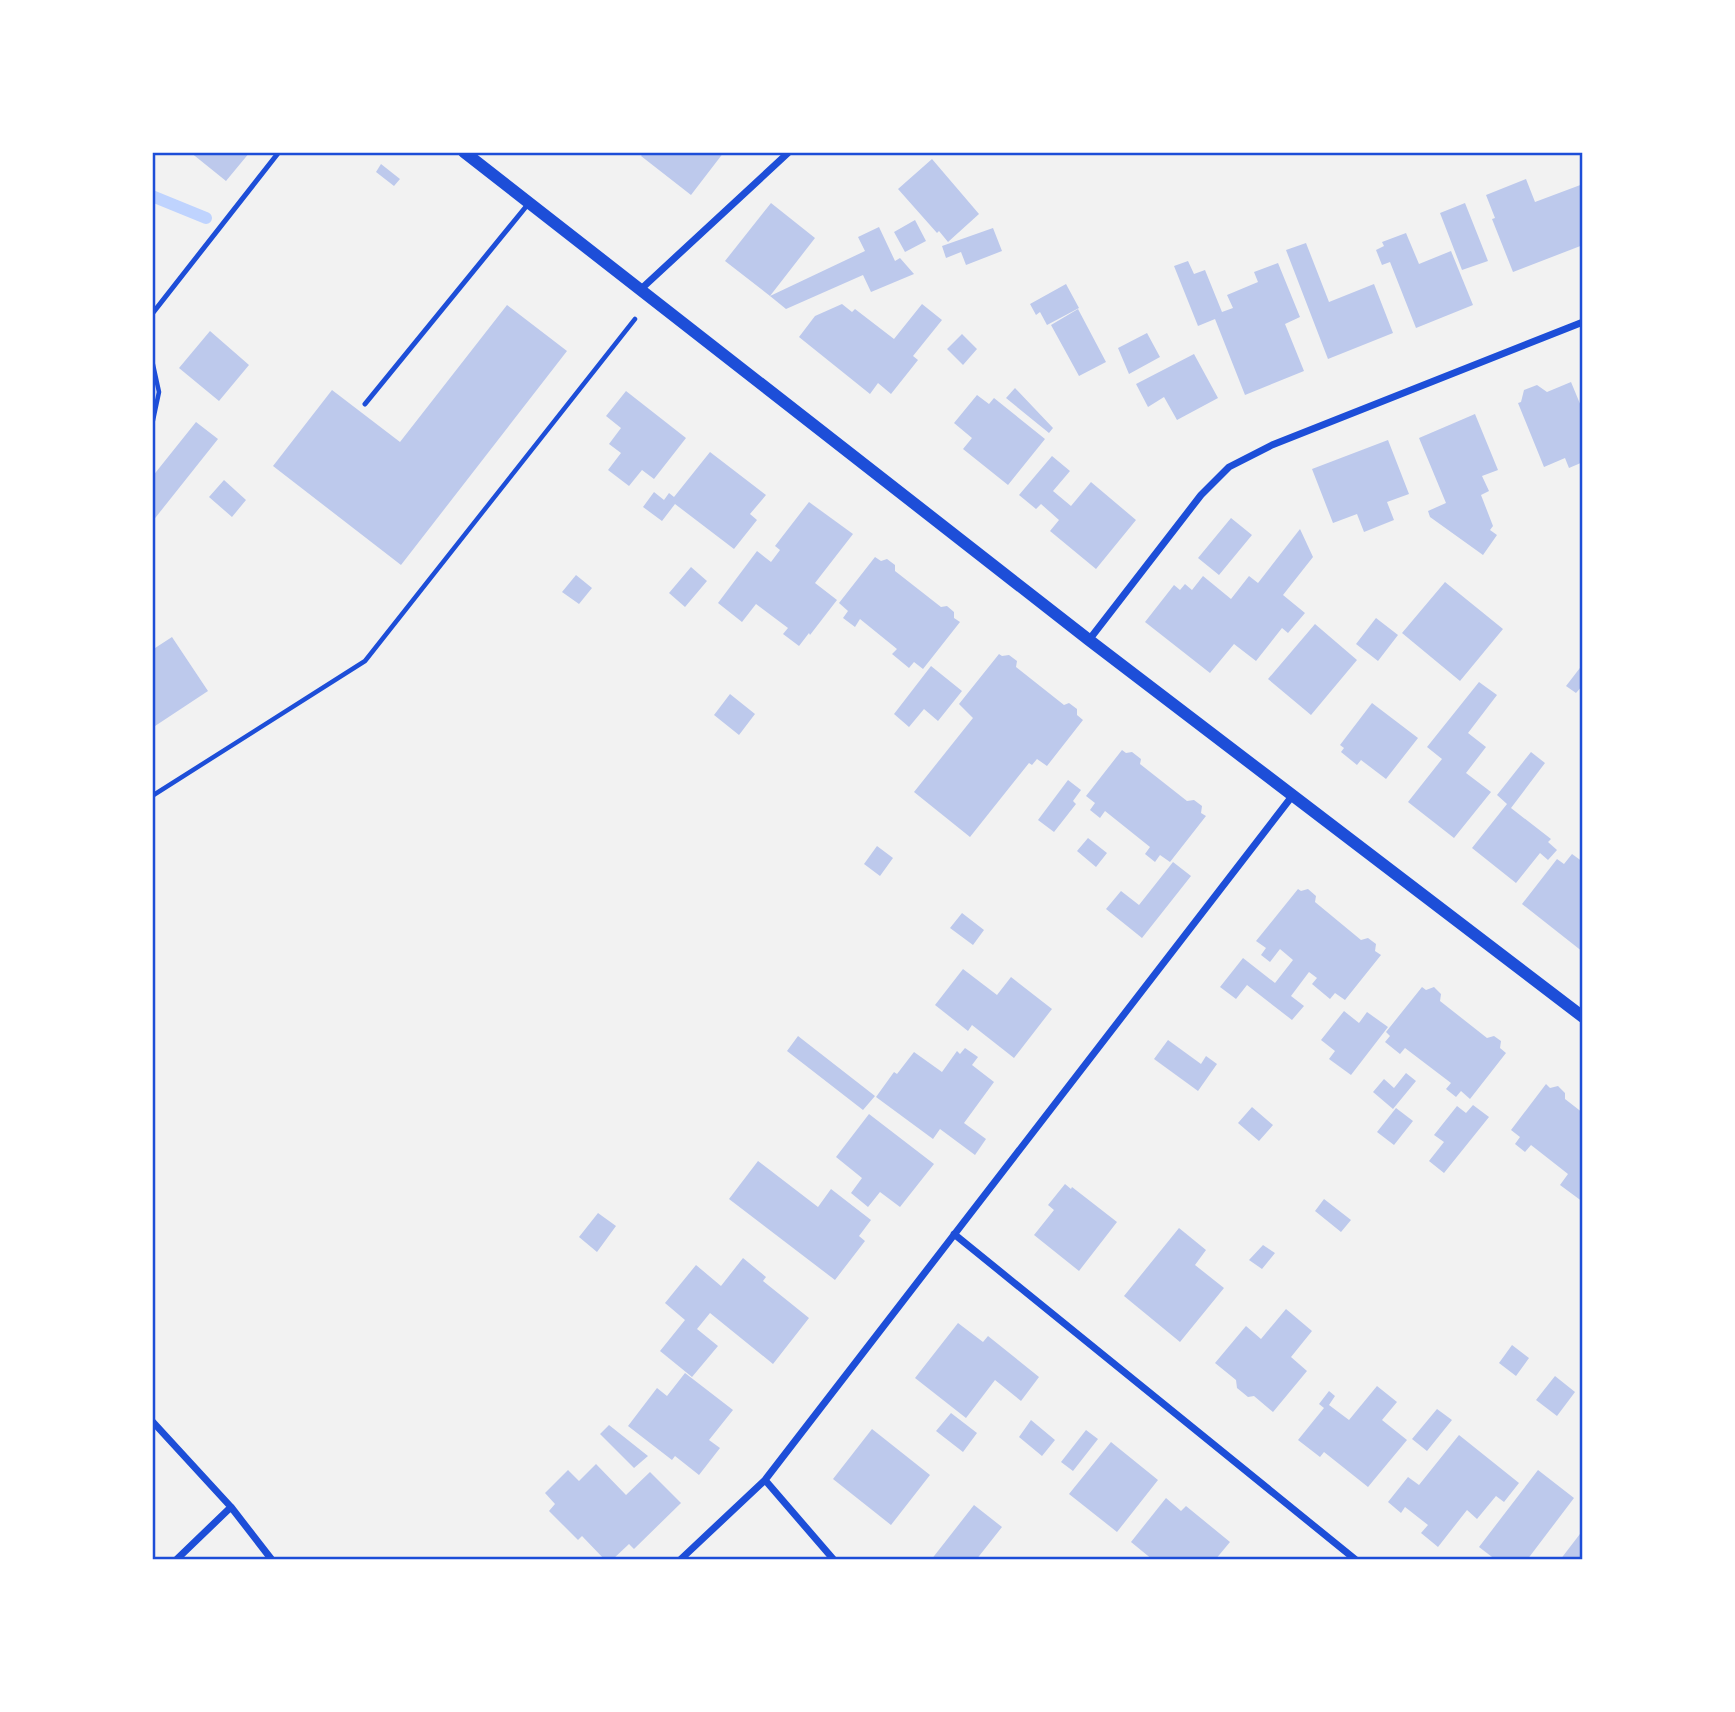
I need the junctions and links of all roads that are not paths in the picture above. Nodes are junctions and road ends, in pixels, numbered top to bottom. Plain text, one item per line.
1 (279, 152) edge
2 (789, 152) edge
3 (467, 153) edge
4 (529, 203) junction
5 (639, 290) junction
6 (152, 314) edge
7 (1583, 322) edge
8 (365, 404) dead end
9 (1089, 640) junction
10 (1294, 795) junction
11 (1583, 1017) edge
12 (954, 1234) junction
13 (152, 1421) edge
14 (765, 1480) junction
15 (231, 1507) junction
16 (176, 1560) edge
17 (272, 1560) edge
18 (680, 1560) edge
19 (834, 1560) edge
20 (1356, 1560) edge

1 - 6 lane
2 - 5 street
3 - 4 street
4 - 5 street
4 - 8 lane
5 - 9 street
7 - 9 street
9 - 10 street
10 - 11 street
10 - 12 street
12 - 14 street
12 - 20 street
13 - 15 street
14 - 18 street
14 - 19 street
15 - 16 street
15 - 17 street

